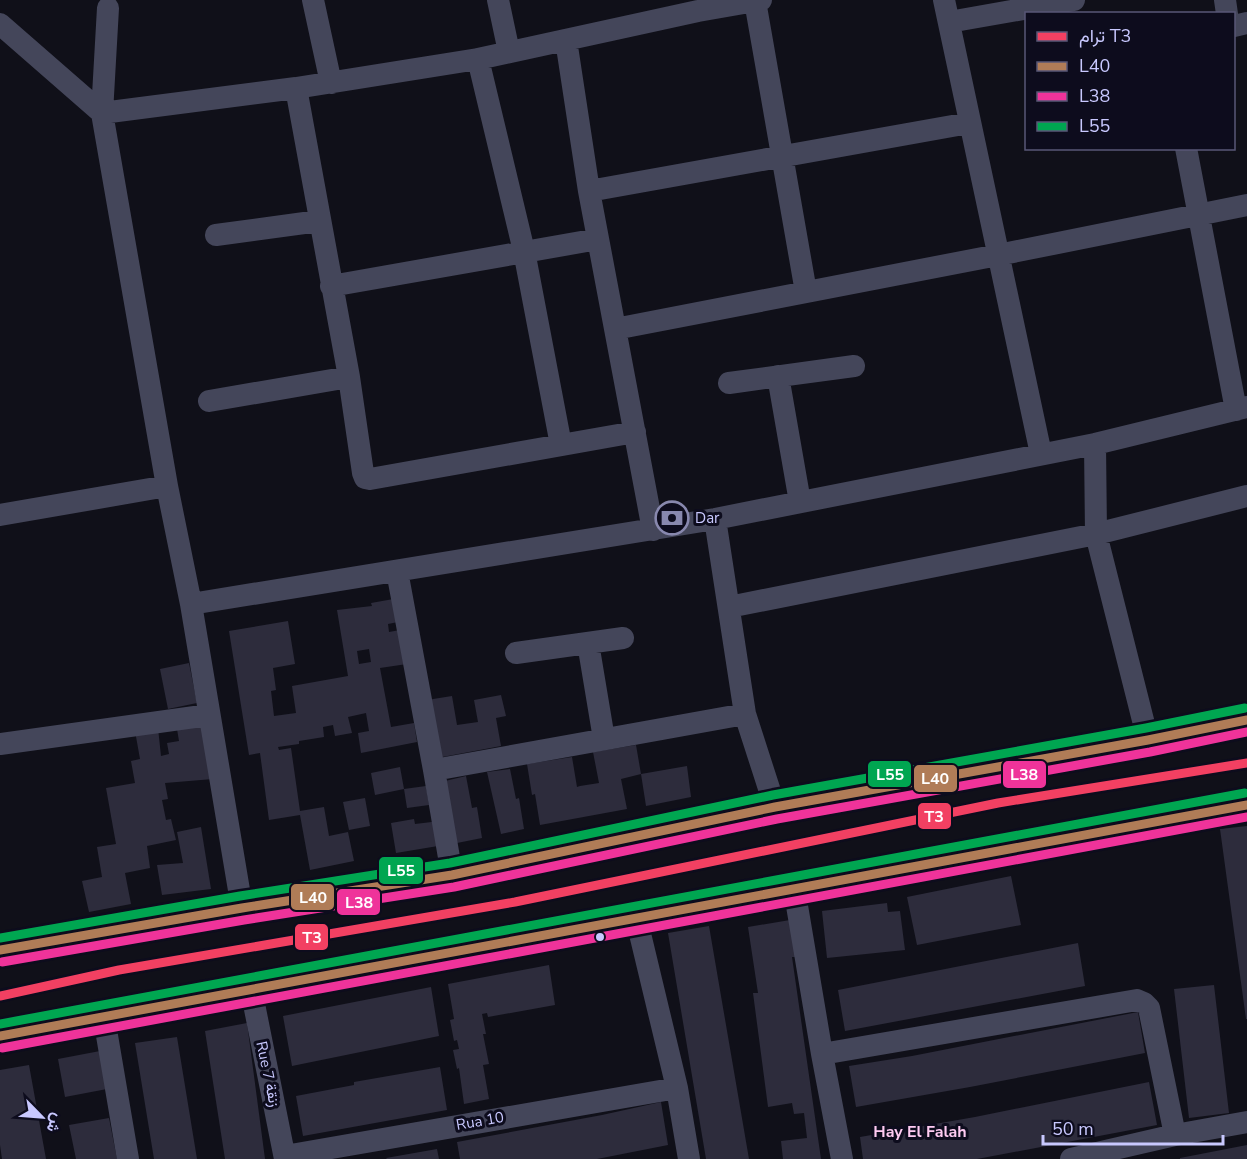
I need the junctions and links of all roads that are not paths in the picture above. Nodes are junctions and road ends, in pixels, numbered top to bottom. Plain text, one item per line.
1 (313, 0) edge
2 (498, 0) edge
3 (758, 1) edge
4 (1071, 5) edge
5 (108, 8) dead end
6 (946, 11) edge
7 (0, 24) edge
8 (566, 40) junction
9 (509, 52) junction
10 (478, 59) junction
11 (331, 83) junction
12 (296, 88) junction
13 (102, 112) junction
14 (969, 123) junction
15 (1186, 150) edge
16 (781, 157) junction
17 (589, 191) junction
18 (1247, 205) edge
19 (1198, 215) junction
20 (320, 221) junction
21 (216, 235) dead end
22 (598, 239) junction
23 (524, 251) junction
24 (998, 255) junction
25 (331, 286) junction
26 (806, 292) junction
27 (615, 328) junction
28 (854, 366) dead end
29 (778, 376) junction
30 (349, 377) junction
31 (729, 383) dead end
32 (209, 401) dead end
33 (1242, 408) edge
34 (635, 432) junction
35 (1095, 444) junction
36 (561, 445) junction
37 (1041, 454) junction
38 (167, 486) junction
39 (1247, 496) edge
40 (800, 502) junction
41 (0, 515) edge
42 (715, 519) junction
43 (653, 530) junction
44 (1096, 534) junction
45 (397, 571) junction
46 (192, 604) junction
47 (729, 607) junction
48 (623, 638) dead end
49 (588, 643) junction
50 (516, 653) dead end
51 (745, 714) junction
52 (209, 715) junction
53 (1247, 720) edge
54 (604, 739) junction
55 (1148, 740) junction
56 (0, 744) edge
57 (434, 770) junction
58 (1247, 805) edge
59 (775, 807) junction
60 (452, 875) junction
61 (794, 888) junction
62 (242, 908) junction
63 (636, 917) junction
64 (0, 950) edge
65 (250, 989) junction
66 (104, 1018) junction
67 (0, 1036) edge
68 (822, 1054) junction
69 (676, 1088) junction
70 (1247, 1122) edge
71 (1175, 1135) junction
72 (285, 1157) edge
73 (128, 1159) edge
74 (689, 1159) edge
75 (842, 1159) edge
76 (1071, 1159) edge

1 - 11 street
2 - 9 street
3 - 8 street
3 - 16 street
4 - 6 street
5 - 13 street
6 - 14 street
7 - 13 street
8 - 9 street
8 - 17 street
9 - 10 street
10 - 11 street
10 - 23 street
11 - 12 street
12 - 13 street
12 - 20 street
13 - 38 street
14 - 16 street
14 - 24 street
15 - 19 street
16 - 17 street
16 - 26 street
17 - 22 street
18 - 19 street
19 - 24 street
19 - 33 street
20 - 21 street
20 - 25 street
22 - 23 street
22 - 27 street
23 - 25 street
23 - 36 street
24 - 26 street
24 - 37 street
25 - 30 street
26 - 27 street
27 - 34 street
28 - 29 street
29 - 31 street
29 - 40 street
30 - 32 street
30 - 36 street
33 - 35 street
34 - 36 street
34 - 43 street
35 - 37 street
35 - 44 street
37 - 40 street
38 - 41 street
38 - 46 street
39 - 44 street
40 - 42 street
42 - 43 street
42 - 47 street
43 - 45 street
44 - 47 street
44 - 55 street
45 - 46 street
45 - 57 street
46 - 52 street
47 - 51 street
48 - 49 street
49 - 50 street
49 - 54 street
51 - 54 street
51 - 59 street
52 - 56 street
52 - 62 street
53 - 55 main road
54 - 57 street
55 - 59 main road
57 - 60 street
58 - 61 main road
59 - 60 main road
60 - 62 main road
61 - 63 main road
61 - 68 street
62 - 64 main road
63 - 65 main road
63 - 69 street
65 - 66 main road
65 - 72 street, Rue 7 زنقة
66 - 67 main road
66 - 73 street
68 - 71 street
68 - 75 street
69 - 72 street, Rua 10
69 - 74 street
70 - 71 street
71 - 76 street

